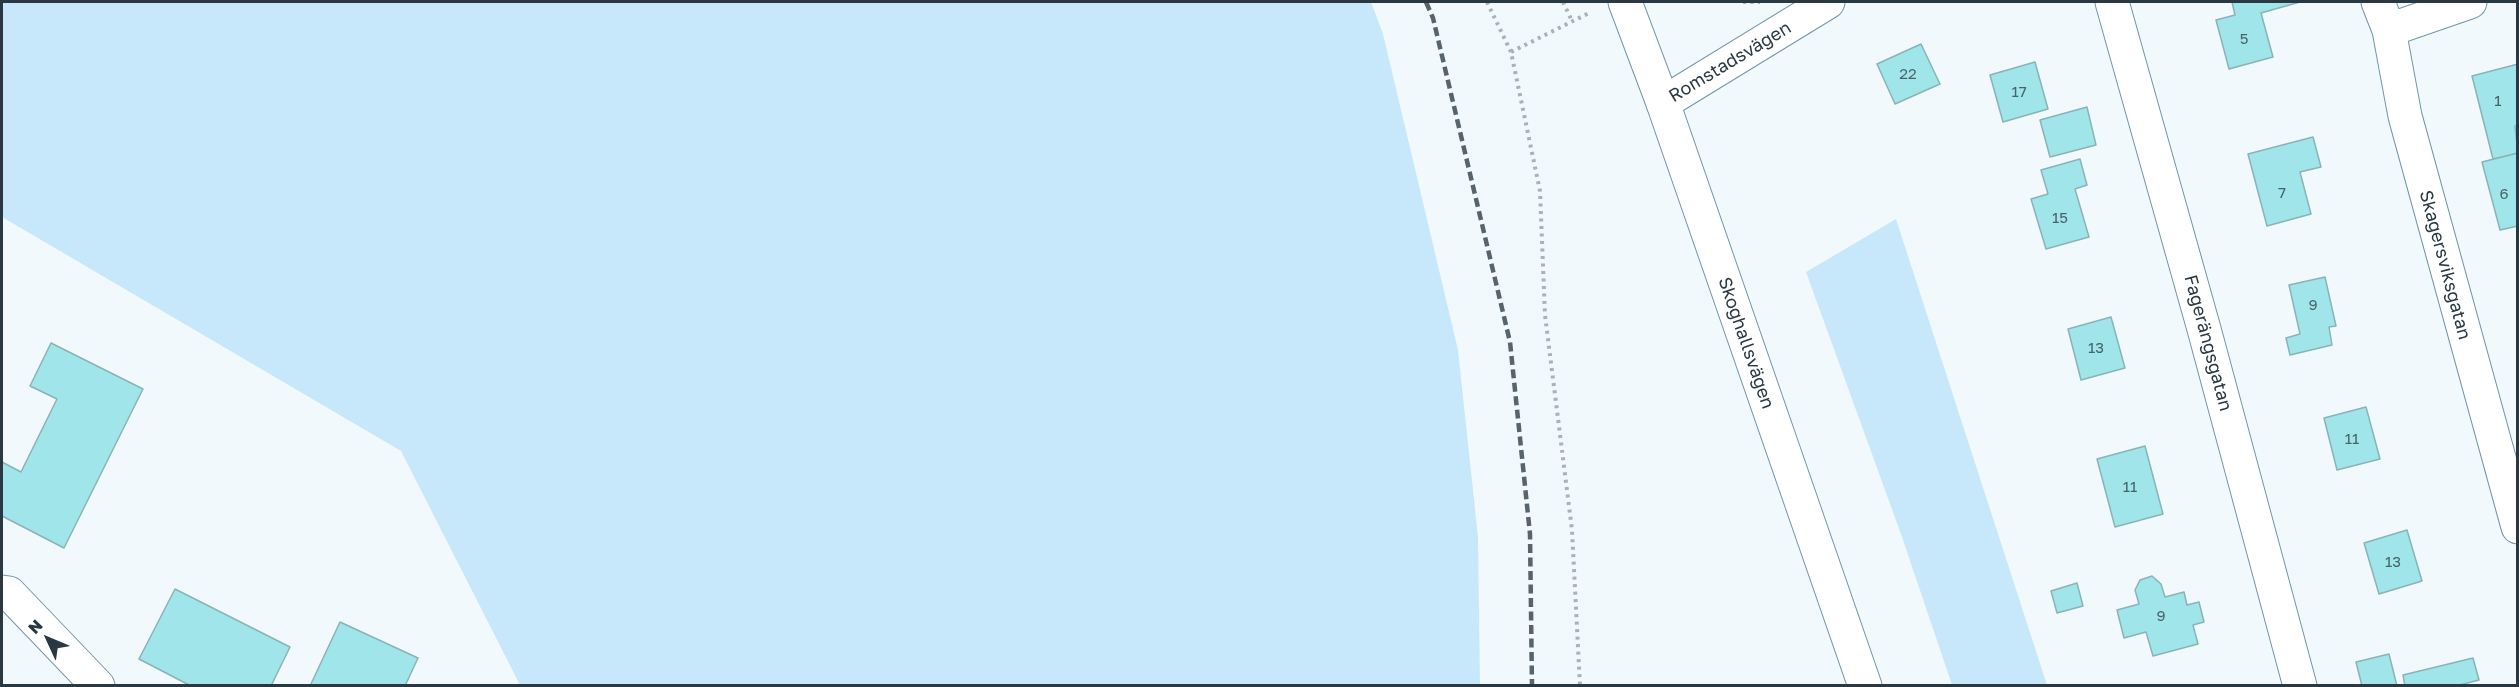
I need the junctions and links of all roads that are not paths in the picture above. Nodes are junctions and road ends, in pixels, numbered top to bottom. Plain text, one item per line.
1 (1625, 2) edge
2 (1828, 2) edge
3 (2112, 2) edge
4 (2470, 2) edge
5 (2384, 16) edge
6 (1663, 103) junction
7 (2517, 527) edge
8 (2, 592) edge
9 (98, 686) edge
10 (1865, 686) edge
11 (2300, 686) edge

1 - 6 street, Skoghallsvägen
2 - 6 street, Romstadsvägen
3 - 11 street, Fagerängsgatan
4 - 5 street
5 - 7 street, Skagersviksgatan
6 - 10 street, Skoghallsvägen
8 - 9 street

